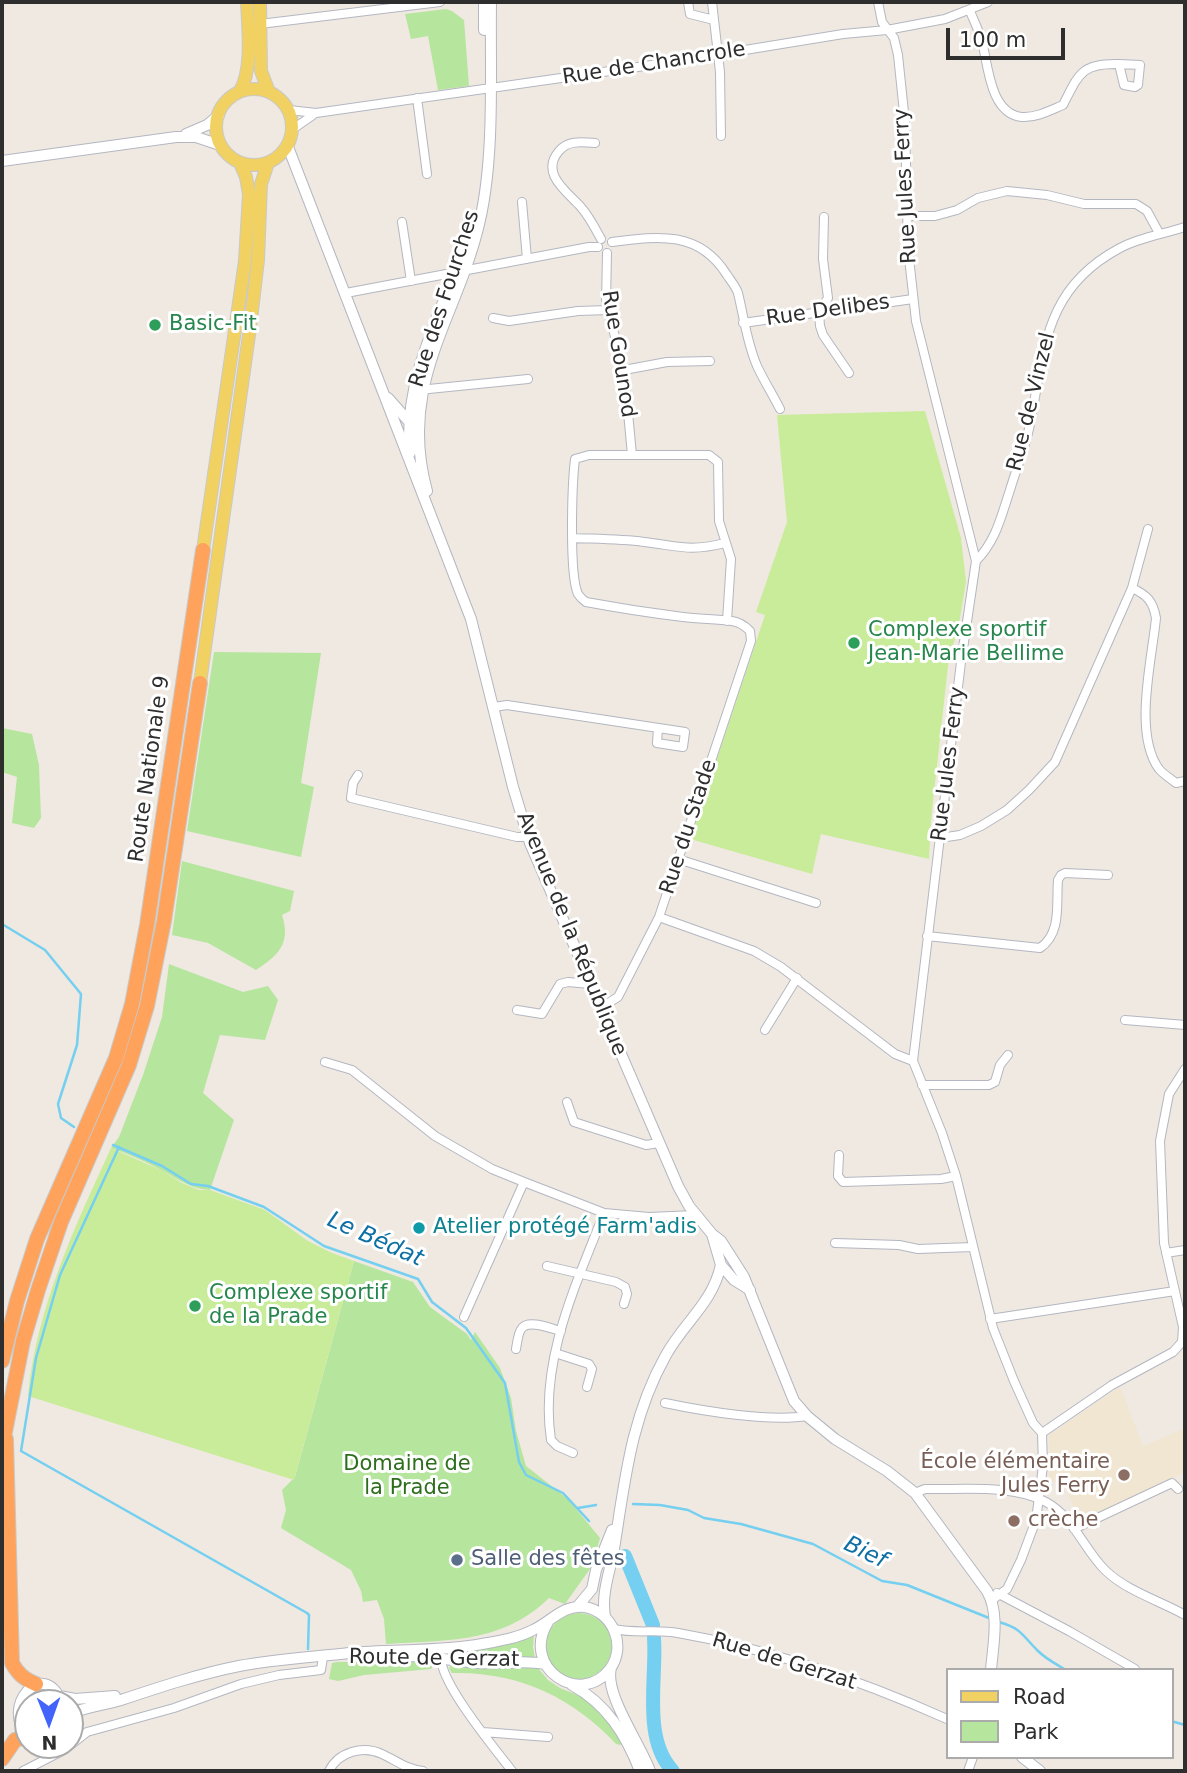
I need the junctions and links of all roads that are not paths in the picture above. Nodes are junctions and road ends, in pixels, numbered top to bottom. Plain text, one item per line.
1 (247, 2) edge
2 (260, 2) edge
3 (440, 2) edge
4 (484, 2) edge
5 (491, 2) edge
6 (688, 2) edge
7 (712, 2) edge
8 (878, 2) edge
9 (988, 2) edge
10 (970, 11) junction
11 (714, 20) junction
12 (260, 24) junction
13 (887, 30) junction
14 (719, 55) junction
15 (1119, 64) dead end
16 (487, 89) junction
17 (240, 91) junction
18 (269, 92) junction
19 (417, 98) junction
20 (289, 110) junction
21 (316, 113) junction
22 (219, 115) junction
23 (293, 129) junction
24 (721, 136) dead end
25 (176, 137) junction
26 (595, 143) dead end
27 (220, 145) junction
28 (288, 147) junction
29 (2, 160) edge
30 (240, 163) junction
31 (268, 163) junction
32 (427, 174) dead end
33 (522, 202) dead end
34 (907, 216) junction
35 (824, 217) dead end
36 (402, 222) dead end
37 (1185, 227) edge
38 (1159, 233) junction
39 (612, 242) junction
40 (599, 243) junction
41 (607, 253) junction
42 (527, 259) junction
43 (459, 272) junction
44 (411, 281) junction
45 (346, 293) junction
46 (913, 299) junction
47 (608, 310) junction
48 (819, 312) junction
49 (493, 318) dead end
50 (743, 323) junction
51 (710, 361) dead end
52 (624, 370) junction
53 (849, 373) dead end
54 (528, 379) dead end
55 (418, 391) junction
56 (383, 392) junction
57 (780, 409) dead end
58 (410, 424) junction
59 (419, 432) junction
60 (632, 455) junction
61 (411, 466) junction
62 (1148, 529) dead end
63 (440, 538) junction
64 (573, 538) junction
65 (725, 543) junction
66 (203, 550) joint
67 (976, 561) junction
68 (1132, 588) junction
69 (727, 621) junction
70 (200, 683) joint
71 (494, 707) junction
72 (658, 728) dead end
73 (358, 775) dead end
74 (1185, 781) edge
75 (528, 837) junction
76 (940, 838) junction
77 (678, 859) junction
78 (1108, 875) dead end
79 (816, 903) dead end
80 (659, 917) junction
81 (927, 936) junction
82 (797, 978) junction
83 (590, 984) junction
84 (600, 1008) junction
85 (517, 1010) dead end
86 (1125, 1020) dead end
87 (1185, 1025) edge
88 (765, 1030) dead end
89 (1008, 1055) dead end
90 (913, 1061) junction
91 (325, 1062) dead end
92 (1185, 1069) edge
93 (922, 1085) junction
94 (567, 1102) dead end
95 (659, 1143) junction
96 (839, 1155) dead end
97 (956, 1176) junction
98 (524, 1182) junction
99 (604, 1213) junction
100 (695, 1215) junction
101 (712, 1234) junction
102 (835, 1243) dead end
103 (972, 1247) junction
104 (1185, 1250) edge
105 (1166, 1253) junction
106 (735, 1264) junction
107 (721, 1265) junction
108 (547, 1266) dead end
109 (580, 1273) junction
110 (734, 1280) junction
111 (751, 1291) junction
112 (1175, 1291) junction
113 (705, 1303) junction
114 (624, 1304) dead end
115 (464, 1317) dead end
116 (990, 1319) junction
117 (561, 1331) junction
118 (516, 1349) dead end
119 (555, 1353) junction
120 (2, 1361) edge
121 (587, 1387) dead end
122 (665, 1403) dead end
123 (807, 1416) junction
124 (5, 1431) junction
125 (1042, 1433) junction
126 (2, 1447) edge
127 (573, 1453) dead end
128 (1178, 1489) dead end
129 (915, 1493) junction
130 (1039, 1499) junction
131 (620, 1500) junction
132 (1074, 1529) junction
133 (993, 1595) junction
134 (577, 1607) junction
135 (1185, 1615) edge
136 (605, 1617) junction
137 (548, 1622) junction
138 (614, 1629) junction
139 (323, 1657) junction
140 (441, 1657) junction
141 (545, 1664) junction
142 (611, 1668) junction
143 (991, 1668) edge
144 (1131, 1668) edge
145 (563, 1681) junction
146 (36, 1684) junction
147 (23, 1689) edge
148 (52, 1689) edge
149 (153, 1689) junction
150 (14, 1696) edge
151 (84, 1699) edge
152 (84, 1710) edge
153 (946, 1720) edge
154 (14, 1722) edge
155 (483, 1732) junction
156 (548, 1737) dead end
157 (14, 1741) edge
158 (2, 1759) edge
159 (1025, 1759) edge
160 (23, 1771) edge
161 (329, 1771) edge
162 (423, 1771) edge
163 (512, 1771) edge
164 (640, 1771) edge
165 (650, 1771) edge
166 (1040, 1771) edge

1 - 17 main road
2 - 12 main road
3 - 12 street
4 - 16 street
5 - 16 street
6 - 11 street
7 - 11 street
8 - 13 street, Rue Jules Ferry
9 - 10 street, Rue de Chancrole
10 - 13 street, Rue de Chancrole
10 - 15 street
11 - 14 street
12 - 18 main road
13 - 14 street, Rue de Chancrole
13 - 34 street, Rue Jules Ferry
14 - 16 street, Rue de Chancrole
14 - 24 street
16 - 19 street, Rue de Chancrole
16 - 43 street, Rue des Fourches
17 - 18 main road
17 - 22 main road
18 - 20 main road
19 - 21 street, Rue de Chancrole
19 - 32 street
20 - 21 street, Rue de Chancrole
20 - 23 main road
21 - 23 street, Rue de Chancrole
22 - 25 street
22 - 27 main road
23 - 28 main road
25 - 27 street
25 - 29 street
26 - 40 street
27 - 30 main road
28 - 31 main road
28 - 45 street
30 - 31 main road
30 - 66 main road, Route Nationale 9
31 - 70 main road
33 - 42 street
34 - 38 street
34 - 46 street, Rue Jules Ferry
35 - 48 street
36 - 44 street
37 - 38 street, Rue de Vinzel
38 - 67 street, Rue de Vinzel
39 - 40 street
39 - 41 street
39 - 50 street
40 - 41 street
40 - 42 street
41 - 47 street, Rue Gounod
42 - 43 street
43 - 44 street
43 - 55 street, Rue des Fourches
44 - 45 street
45 - 56 street
46 - 48 street, Rue Delibes
46 - 67 street, Rue Jules Ferry
47 - 49 street
47 - 52 street, Rue Gounod
48 - 50 street, Rue Delibes
48 - 53 street
50 - 57 street
51 - 52 street
52 - 60 street, Rue Gounod
54 - 55 street
55 - 58 street, Rue des Fourches
55 - 59 street, Rue des Fourches
56 - 58 street
56 - 61 street, Avenue de la République
58 - 59 street
58 - 61 street, Rue des Fourches
59 - 63 street, Avenue de la République
60 - 64 street
60 - 65 street
61 - 63 street, Avenue de la République
62 - 68 street
63 - 71 street, Avenue de la République
64 - 65 street
64 - 69 street
65 - 69 street
66 - 120 highway, Route Nationale 9
67 - 76 street, Rue Jules Ferry
68 - 74 street
68 - 76 street
69 - 77 street, Rue du Stade
70 - 124 highway, Route Nationale 9
71 - 72 street
71 - 75 street, Avenue de la République
73 - 75 street
75 - 83 street, Avenue de la République
76 - 81 street, Rue Jules Ferry
77 - 79 street
77 - 80 street, Rue du Stade
78 - 81 street
80 - 82 street
80 - 84 street, Rue du Stade
81 - 90 street, Rue Jules Ferry
82 - 88 street
82 - 90 street
83 - 84 street, Avenue de la République
83 - 85 street
84 - 95 street, Avenue de la République
86 - 87 street
89 - 93 street
90 - 93 street, Rue Jules Ferry
91 - 98 street
92 - 105 street
93 - 97 street, Rue Jules Ferry
94 - 95 street
95 - 100 street, Avenue de la République
96 - 97 street
97 - 103 street, Rue Jules Ferry
98 - 99 street
98 - 115 street
99 - 100 street
99 - 109 street
100 - 101 street, Avenue de la République
101 - 106 street, Avenue de la République
101 - 107 street, Avenue de la République
102 - 103 street
103 - 116 street, Rue Jules Ferry
104 - 105 street
105 - 112 street
106 - 110 street
106 - 111 street, Avenue de la République
107 - 110 street, Avenue de la République
107 - 113 street
108 - 109 street
109 - 114 street
109 - 117 street
110 - 111 street, Avenue de la République
110 - 113 street
111 - 123 street, Avenue de la République
112 - 116 street
112 - 125 street
113 - 131 street
116 - 125 street, Rue Jules Ferry
117 - 118 street
117 - 119 street
119 - 121 street
119 - 127 street
122 - 123 street
123 - 129 street, Avenue de la République
124 - 126 highway, Route Nationale 9
124 - 146 highway
125 - 130 street
128 - 132 street
129 - 130 street
129 - 133 street, Avenue de la République
130 - 132 street
130 - 133 street
131 - 134 street
131 - 136 street
132 - 135 street
133 - 143 street
133 - 144 street
134 - 136 street
134 - 137 street
136 - 138 street
137 - 139 street, Route de Gerzat
137 - 141 street
138 - 142 street
138 - 153 street, Rue de Gerzat
139 - 140 street, Route de Gerzat
139 - 149 street, Route de Gerzat
139 - 160 street
140 - 141 street, Route de Gerzat
140 - 155 street
141 - 145 street
142 - 145 street
142 - 165 street
145 - 164 street
146 - 147 street
146 - 148 street
149 - 151 street, Route de Gerzat
149 - 152 street, Route de Gerzat
150 - 154 street
155 - 156 street
155 - 163 street
157 - 158 highway
159 - 166 street
161 - 162 street

